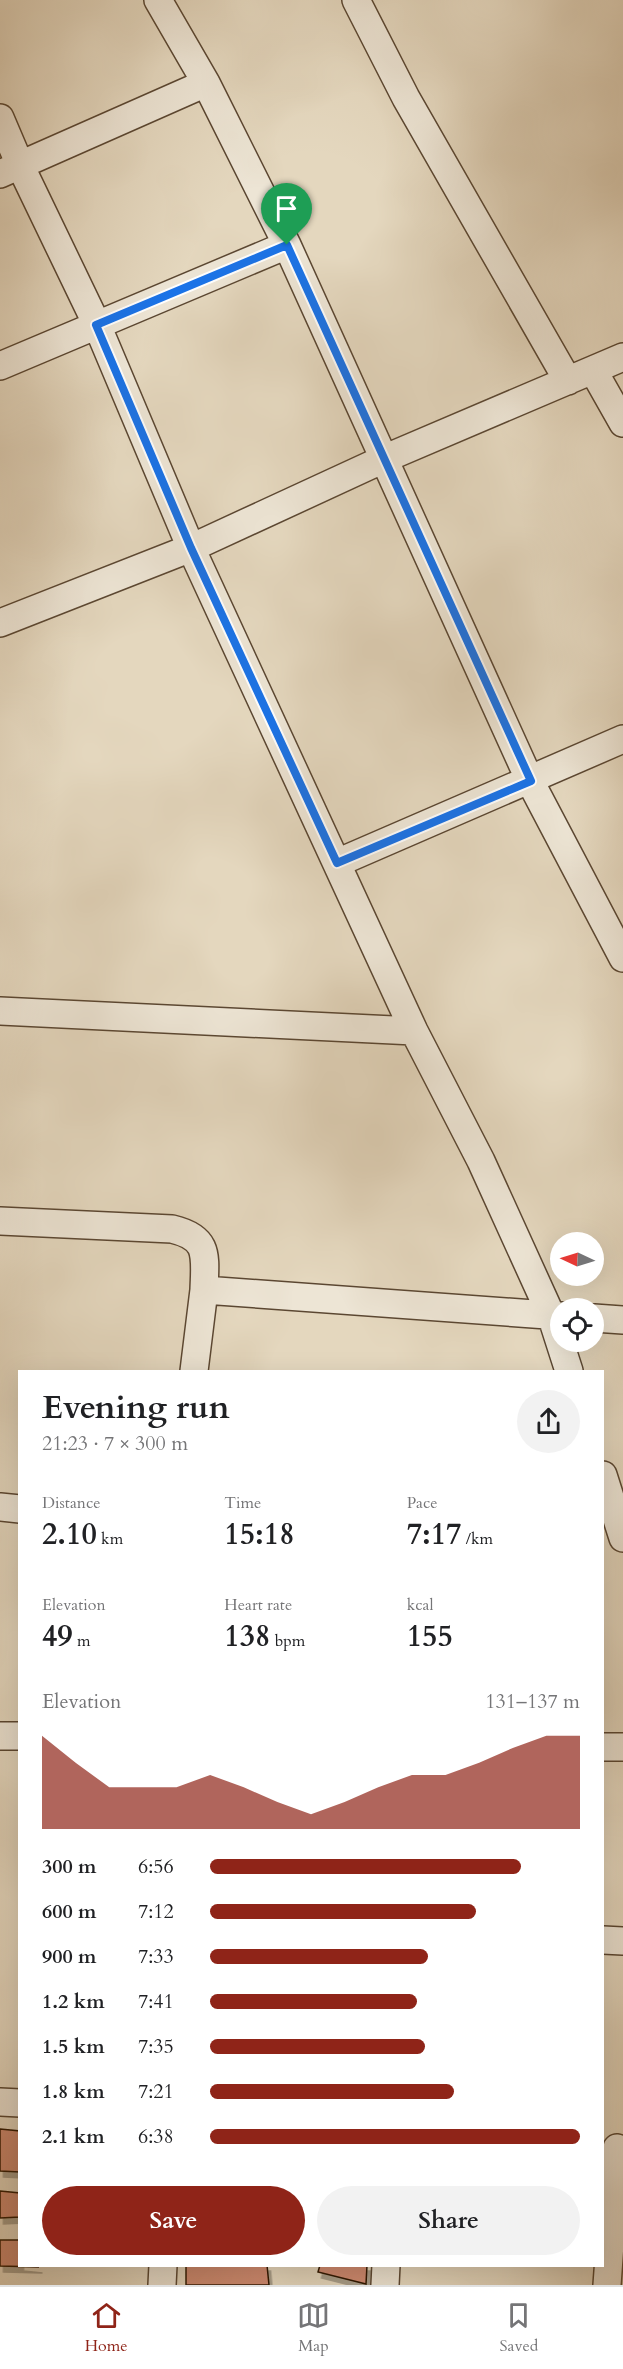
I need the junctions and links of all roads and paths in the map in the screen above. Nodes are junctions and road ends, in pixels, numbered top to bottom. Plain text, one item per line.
1 (158, 0) edge
2 (356, 0) edge
3 (206, 83) junction
4 (0, 118) edge
5 (10, 170) edge
6 (287, 245) junction
7 (96, 325) junction
8 (623, 357) edge
9 (0, 366) edge
10 (593, 370) junction
11 (568, 381) junction
12 (623, 423) edge
13 (386, 458) junction
14 (191, 548) junction
15 (0, 623) edge
16 (623, 740) edge
17 (531, 781) junction
18 (337, 863) junction
19 (623, 958) edge
20 (0, 1011) edge
21 (414, 1031) junction
22 (0, 1221) edge
23 (204, 1290) junction
24 (550, 1303) edge
25 (550, 1315) edge
26 (604, 1319) edge
27 (623, 1320) edge
28 (565, 1352) edge
29 (194, 1370) edge
30 (569, 1370) edge
31 (604, 1479) edge
32 (0, 1507) edge
33 (18, 1509) edge
34 (623, 1538) edge
35 (604, 1545) edge
36 (623, 1547) edge
37 (0, 1736) edge
38 (18, 1736) edge
39 (604, 1747) edge
40 (623, 1747) edge
41 (604, 1940) edge
42 (623, 1941) edge
43 (0, 2102) edge
44 (18, 2103) edge
45 (614, 2148) edge
46 (163, 2267) edge
47 (386, 2267) edge
48 (162, 2285) edge
49 (385, 2285) edge
50 (607, 2285) edge

1 - 3 street
2 - 11 street
3 - 5 street
3 - 6 street
4 - 5 street
5 - 7 street
6 - 7 street
6 - 13 street
7 - 9 street
7 - 14 street
8 - 10 street
10 - 11 street
10 - 12 street
11 - 13 street
13 - 14 street
13 - 17 street
14 - 15 street
14 - 18 street
16 - 17 street
17 - 18 street
17 - 19 street
18 - 21 street
20 - 21 street
21 - 24 street
22 - 23 street
23 - 25 street
23 - 29 street
26 - 27 street
28 - 30 street
31 - 34 street
32 - 33 street
35 - 36 street
37 - 38 street
39 - 40 street
41 - 42 street
43 - 44 street
45 - 50 street
46 - 48 street
47 - 49 street

